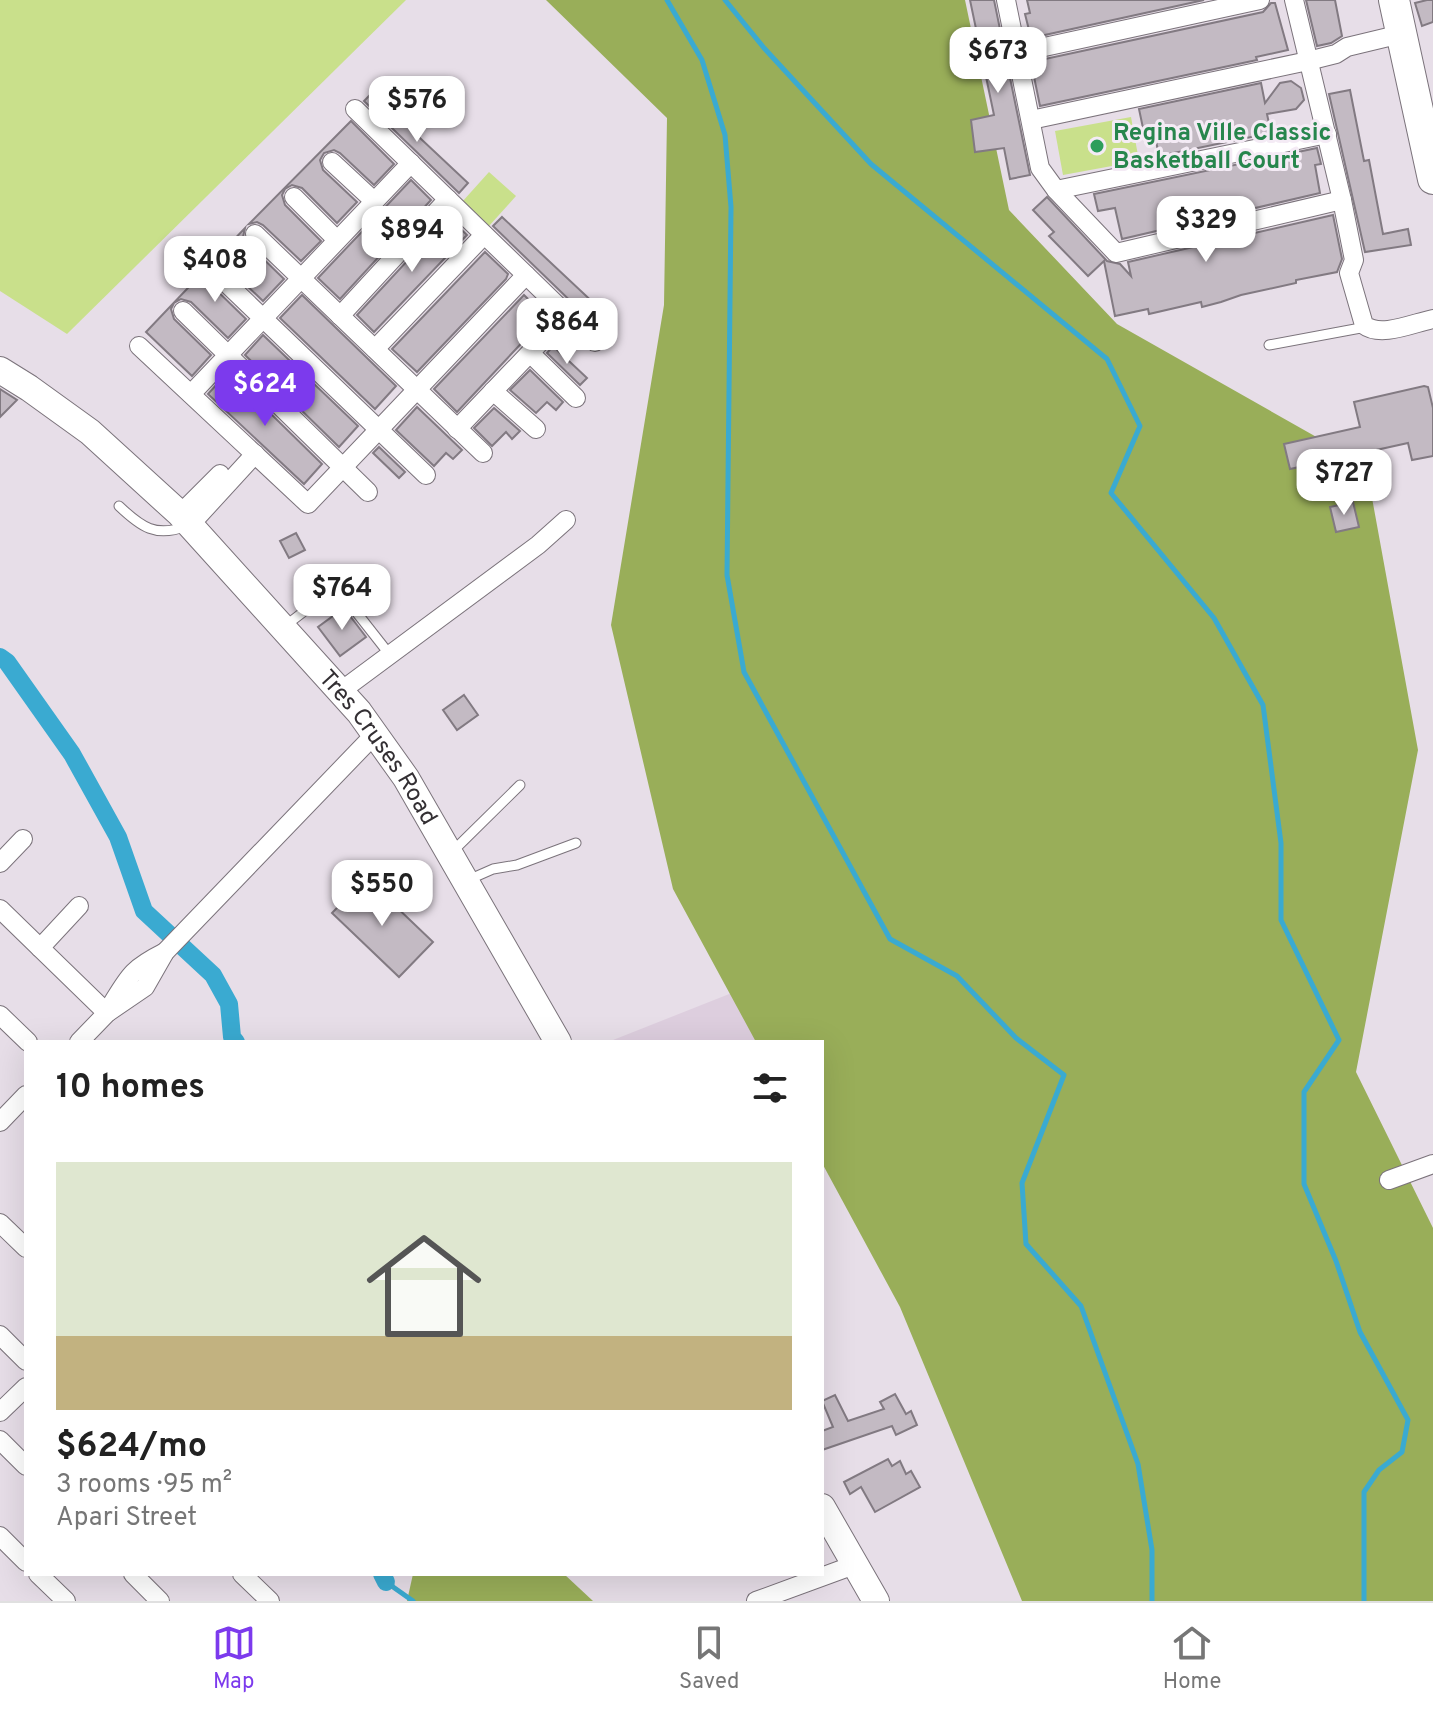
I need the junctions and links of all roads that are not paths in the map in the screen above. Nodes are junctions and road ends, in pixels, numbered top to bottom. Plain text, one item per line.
1 (1006, 0) edge
2 (1260, 0) edge
3 (1294, 0) edge
4 (1394, 0) edge
5 (1403, 40) junction
6 (1017, 53) junction
7 (1308, 61) junction
8 (355, 109) dead end
9 (1031, 120) junction
10 (1428, 131) edge
11 (1327, 134) junction
12 (332, 162) dead end
13 (411, 163) junction
14 (1433, 179) edge
15 (1056, 190) junction
16 (294, 197) dead end
17 (448, 199) junction
18 (1342, 200) junction
19 (374, 201) junction
20 (255, 234) dead end
21 (484, 235) junction
22 (337, 240) junction
23 (218, 275) dead end
24 (526, 275) junction
25 (301, 278) junction
26 (183, 311) dead end
27 (567, 314) junction
28 (340, 316) junction
29 (263, 318) junction
30 (1433, 319) edge
31 (1366, 327) junction
32 (595, 342) dead end
33 (1269, 345) dead end
34 (139, 346) dead end
35 (375, 349) junction
36 (530, 353) junction
37 (228, 355) junction
38 (0, 370) edge
39 (417, 390) junction
40 (493, 391) junction
41 (191, 394) junction
42 (576, 398) dead end
43 (457, 429) junction
44 (536, 429) dead end
45 (379, 430) junction
46 (251, 450) junction
47 (483, 453) dead end
48 (343, 468) junction
49 (426, 475) dead end
50 (368, 492) dead end
51 (119, 506) dead end
52 (185, 520) junction
53 (566, 520) dead end
54 (308, 581) dead end
55 (346, 599) dead end
56 (283, 628) junction
57 (390, 655) junction
58 (341, 691) junction
59 (375, 734) junction
60 (520, 785) dead end
61 (23, 839) dead end
62 (576, 843) dead end
63 (449, 855) junction
64 (0, 863) edge
65 (465, 881) junction
66 (79, 906) dead end
67 (0, 909) edge
68 (40, 948) junction
69 (107, 1013) junction
70 (0, 1015) edge
71 (26, 1040) edge
72 (81, 1040) edge
73 (557, 1040) edge
74 (24, 1097) edge
75 (0, 1121) edge
76 (1433, 1164) edge
77 (1389, 1180) dead end
78 (0, 1223) edge
79 (24, 1246) edge
80 (0, 1335) edge
81 (24, 1359) edge
82 (24, 1389) edge
83 (0, 1412) edge
84 (0, 1440) edge
85 (24, 1464) edge
86 (824, 1511) edge
87 (0, 1536) edge
88 (24, 1560) edge
89 (854, 1565) junction
90 (40, 1576) edge
91 (135, 1576) edge
92 (244, 1576) edge
93 (66, 1601) edge
94 (160, 1601) edge
95 (270, 1601) edge
96 (756, 1601) edge
97 (876, 1601) edge

1 - 6 street
2 - 6 street
3 - 7 street
4 - 5 main road
5 - 7 street
5 - 10 main road
6 - 9 street
7 - 9 street
7 - 11 street
8 - 13 street
9 - 15 street
10 - 14 main road
11 - 15 street
11 - 18 street
12 - 19 street
13 - 17 street
13 - 19 street
15 - 18 street
16 - 22 street
17 - 21 street
17 - 28 street
18 - 31 street
19 - 22 street
20 - 25 street
21 - 24 street
21 - 35 street
22 - 25 street
23 - 29 street
24 - 27 street
24 - 39 street
25 - 28 street
25 - 29 street
26 - 37 street
27 - 32 street
27 - 36 street
28 - 35 street
29 - 37 street
29 - 45 street
30 - 31 street
31 - 33 lane
34 - 41 street
35 - 39 street
36 - 40 street
36 - 42 street
37 - 41 street
37 - 48 street
38 - 52 main road, Tres Cruses Road
39 - 43 street
39 - 45 street
40 - 43 street
40 - 44 street
41 - 46 street
43 - 47 street
45 - 48 street
45 - 49 street
46 - 48 street
46 - 52 street
48 - 50 street
51 - 52 lane
52 - 56 main road, Tres Cruses Road
53 - 57 street
54 - 56 lane
55 - 57 lane
56 - 58 main road, Tres Cruses Road
57 - 58 street
58 - 59 main road, Tres Cruses Road
59 - 63 main road, Tres Cruses Road
59 - 69 street
60 - 63 lane
61 - 64 street
62 - 65 lane
63 - 65 main road, Tres Cruses Road
65 - 73 main road, Tres Cruses Road
66 - 68 street
67 - 68 street
68 - 69 street
69 - 72 street
70 - 71 street
74 - 75 street
76 - 77 street
78 - 79 street
80 - 81 street
82 - 83 street
84 - 85 street
86 - 89 main road
87 - 88 street
89 - 96 street
89 - 97 main road
90 - 93 street
91 - 94 street
92 - 95 street

